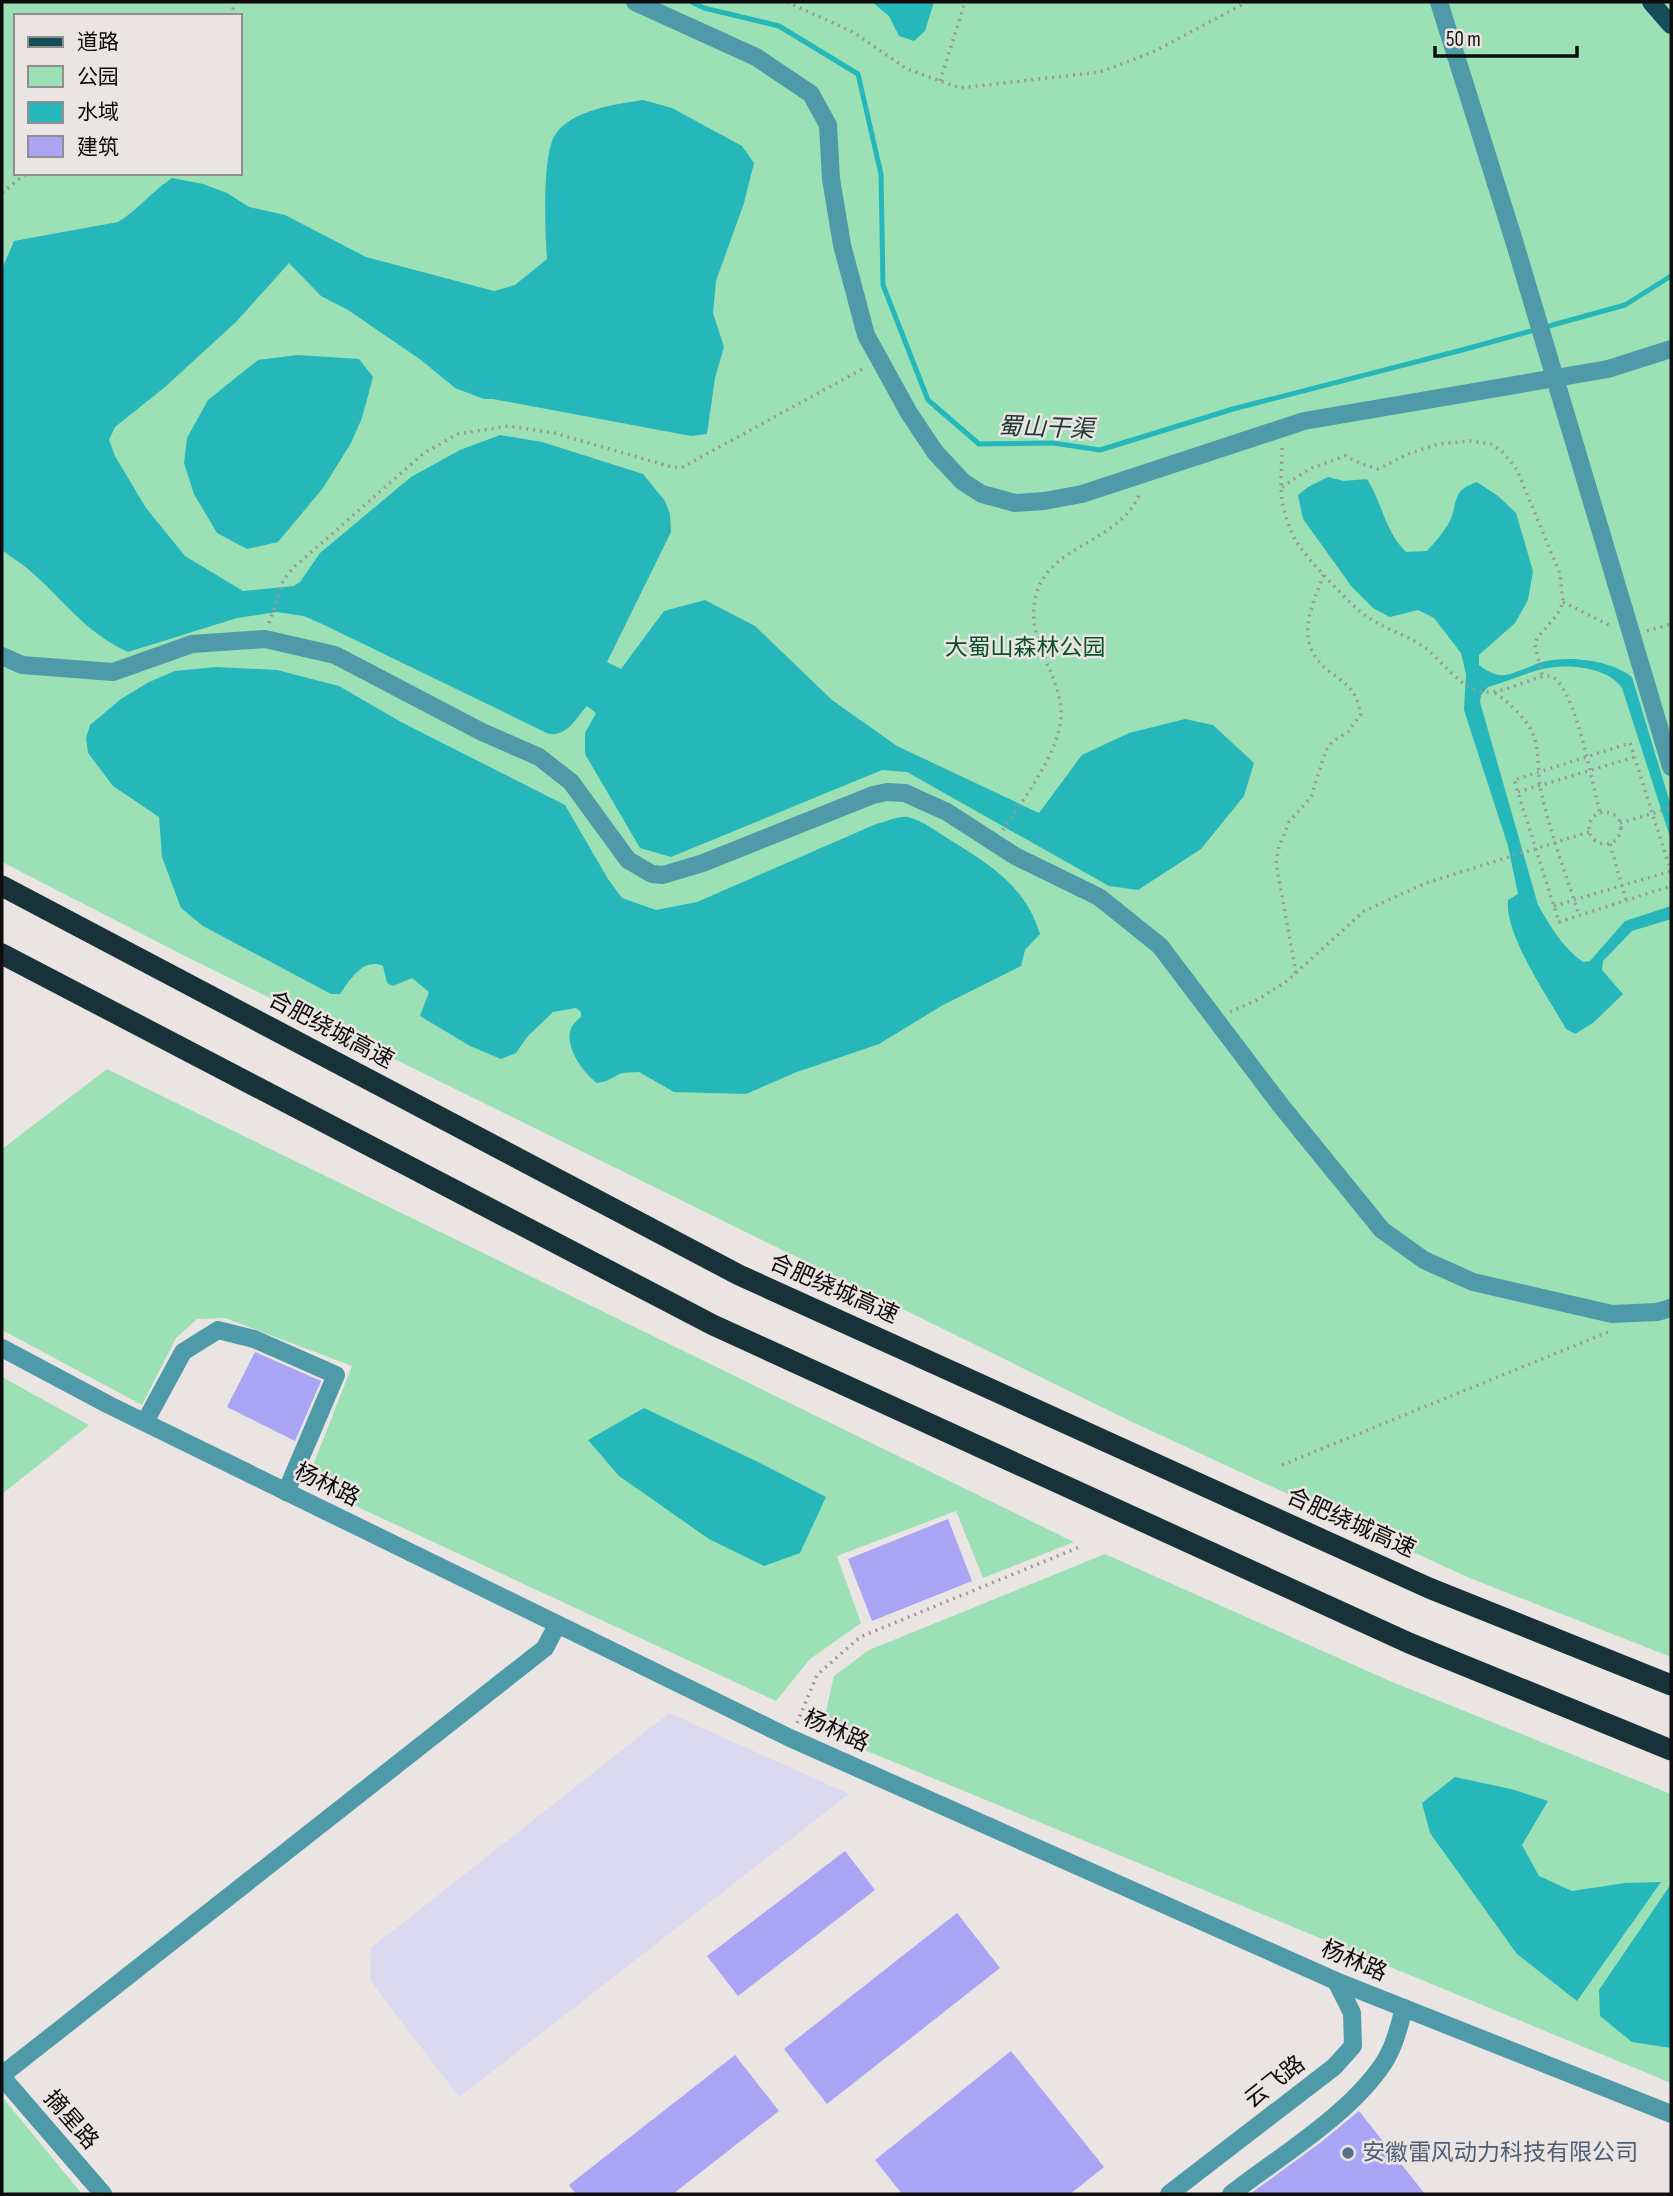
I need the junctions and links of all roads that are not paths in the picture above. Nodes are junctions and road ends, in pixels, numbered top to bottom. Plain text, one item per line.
1 (635, 2) edge
2 (1439, 2) edge
3 (1651, 2) edge
4 (1671, 25) edge
5 (1671, 349) edge
6 (1555, 378) junction
7 (2, 656) edge
8 (1671, 767) edge
9 (2, 886) edge
10 (2, 954) edge
11 (1671, 1308) edge
12 (2, 1348) edge
13 (145, 1422) junction
14 (286, 1492) junction
15 (557, 1625) junction
16 (1671, 1685) edge
17 (1671, 1750) edge
18 (1336, 1981) junction
19 (1404, 2008) junction
20 (2, 2076) edge
21 (1671, 2114) edge
22 (103, 2194) edge
23 (1169, 2194) edge
24 (1231, 2194) edge

1 - 6 street
2 - 6 street
3 - 4 main road
5 - 6 street
6 - 8 street
7 - 11 street
9 - 16 highway, 合肥绕城高速
10 - 17 highway
12 - 13 street, 杨林路
13 - 14 street, 杨林路
13 - 14 street
14 - 15 street, 杨林路
15 - 18 street, 杨林路
15 - 20 street
18 - 19 street, 杨林路
18 - 23 street, 云飞路
19 - 21 street, 杨林路
19 - 24 street
20 - 22 street, 摘星路

